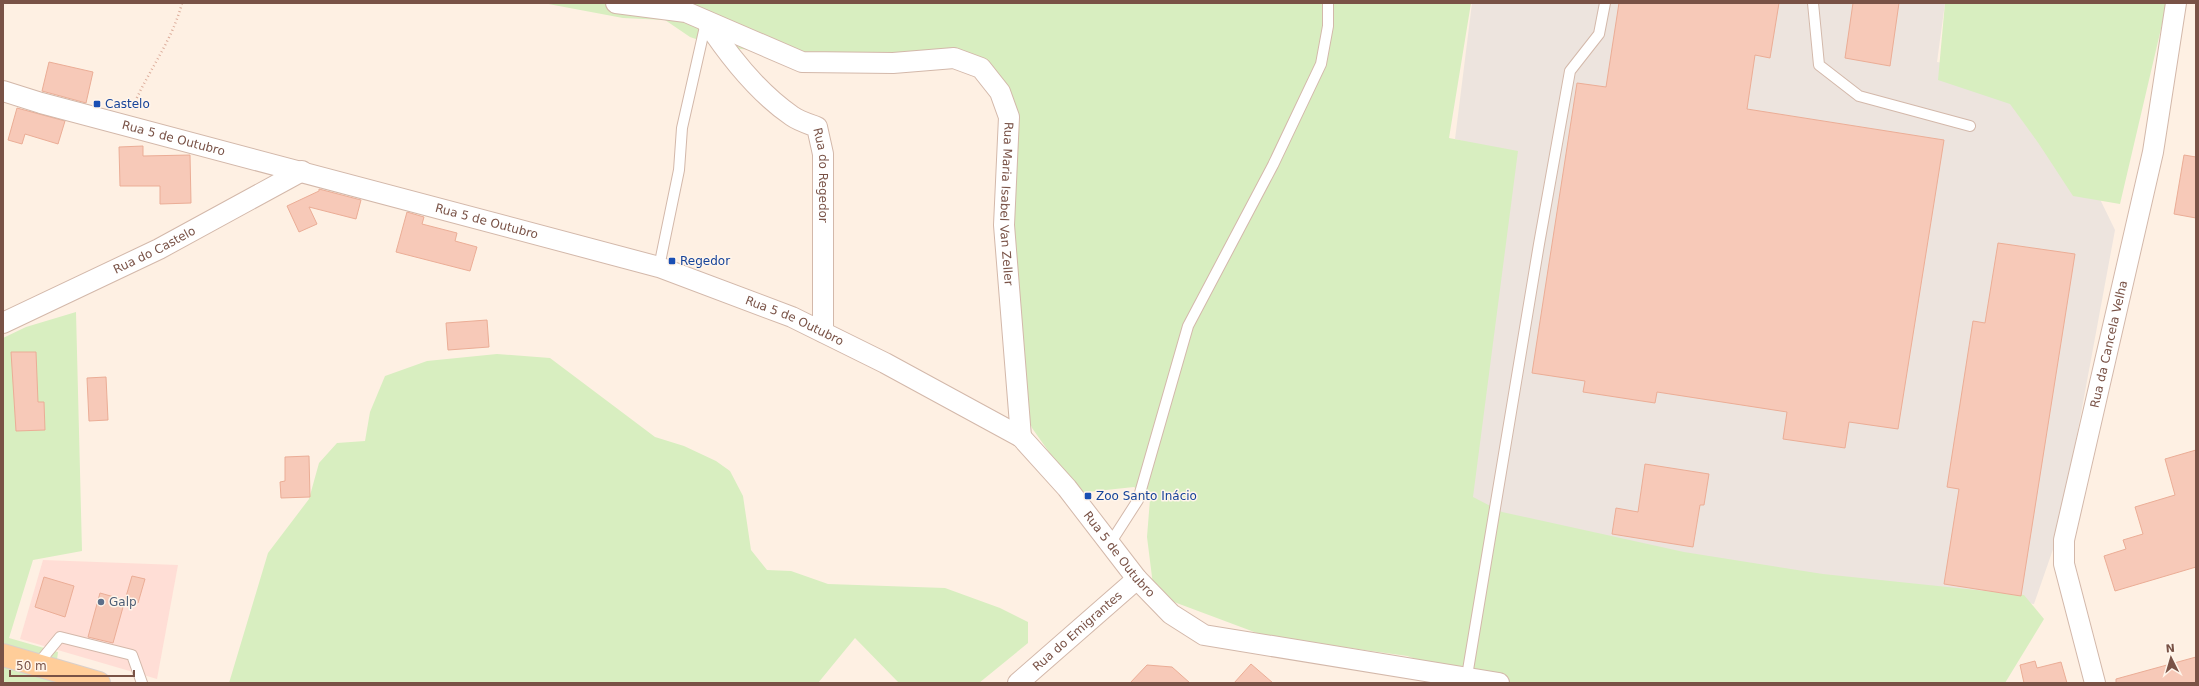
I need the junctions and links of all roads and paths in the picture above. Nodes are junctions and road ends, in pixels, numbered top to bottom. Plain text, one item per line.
1 (182, 3) edge
2 (616, 3) edge
3 (1328, 3) edge
4 (1605, 3) edge
5 (1813, 3) edge
6 (2176, 3) edge
7 (706, 21) junction
8 (3, 90) edge
9 (125, 125) junction
10 (1970, 126) dead end
11 (302, 171) junction
12 (659, 267) junction
13 (3, 323) edge
14 (823, 332) junction
15 (1021, 437) junction
16 (1111, 542) junction
17 (1137, 579) junction
18 (3, 655) edge
19 (37, 665) junction
20 (1467, 676) junction
21 (62, 678) edge
22 (99, 683) edge
23 (142, 683) edge
24 (1018, 683) edge
25 (1499, 683) edge
26 (2095, 683) edge

1 - 9 path
2 - 7 street, Rua Maria Isabel Van Zeller
3 - 16 lane
4 - 20 lane
5 - 10 lane
6 - 26 street, Rua da Cancela Velha
7 - 12 lane
7 - 14 street, Rua do Regedor
7 - 15 street, Rua Maria Isabel Van Zeller
8 - 9 street, Rua 5 de Outubro
9 - 11 street, Rua 5 de Outubro
11 - 12 street, Rua 5 de Outubro
11 - 13 street, Rua do Castelo
12 - 14 street, Rua 5 de Outubro
14 - 15 street, Rua 5 de Outubro
15 - 16 street, Rua 5 de Outubro
16 - 17 street, Rua 5 de Outubro
17 - 20 street, Rua 5 de Outubro
17 - 24 street, Rua do Emigrantes
18 - 19 main road
19 - 21 main road
19 - 23 lane
20 - 25 street, Rua 5 de Outubro
21 - 22 main road

